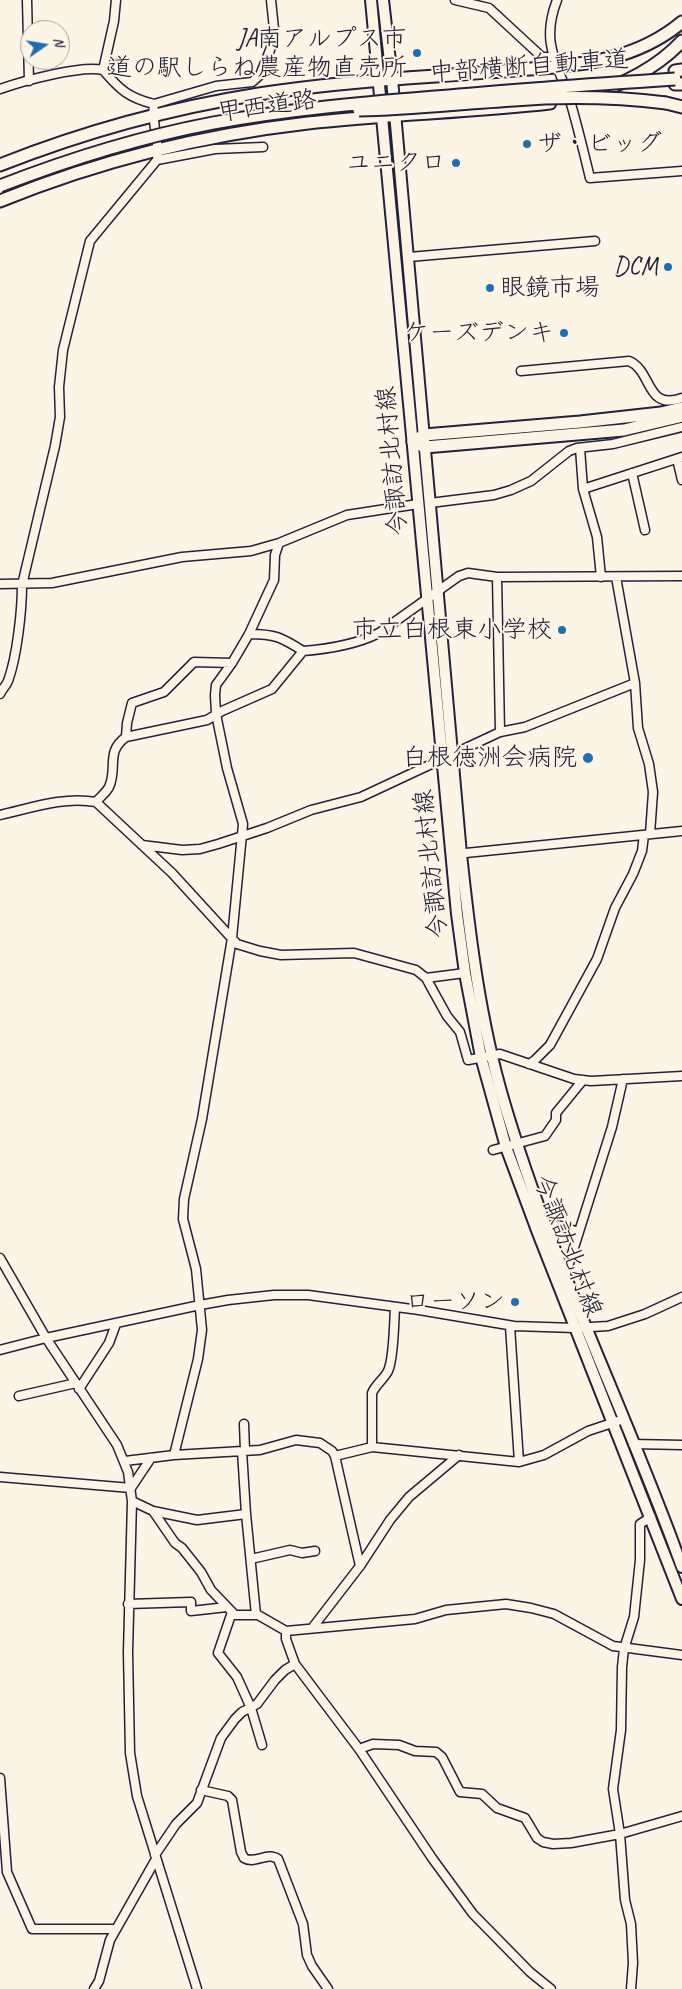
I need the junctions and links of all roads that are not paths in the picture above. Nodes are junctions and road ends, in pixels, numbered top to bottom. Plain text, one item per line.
1 (27, 0) edge
2 (116, 0) edge
3 (271, 0) edge
4 (372, 0) edge
5 (383, 0) edge
6 (455, 0) edge
7 (557, 0) edge
8 (682, 22) edge
9 (682, 41) edge
10 (555, 62) junction
11 (103, 70) junction
12 (678, 78) edge
13 (392, 79) junction
14 (380, 80) junction
15 (28, 81) junction
16 (0, 89) edge
17 (570, 100) junction
18 (154, 104) junction
19 (682, 107) edge
20 (353, 110) junction
21 (152, 116) junction
22 (396, 116) junction
23 (383, 117) junction
24 (263, 147) dead end
25 (158, 155) junction
26 (0, 165) edge
27 (682, 171) edge
28 (0, 186) edge
29 (0, 192) edge
30 (0, 201) edge
31 (595, 241) dead end
32 (409, 257) junction
33 (521, 371) dead end
34 (682, 398) edge
35 (682, 408) edge
36 (682, 416) edge
37 (682, 427) edge
38 (424, 435) junction
39 (413, 442) junction
40 (425, 447) junction
41 (580, 448) junction
42 (680, 458) edge
43 (632, 473) junction
44 (682, 480) edge
45 (583, 489) junction
46 (430, 503) junction
47 (418, 504) junction
48 (646, 530) dead end
49 (279, 543) junction
50 (682, 576) edge
51 (497, 577) junction
52 (600, 577) junction
53 (616, 577) junction
54 (0, 584) edge
55 (22, 585) junction
56 (437, 590) junction
57 (427, 599) junction
58 (249, 634) junction
59 (303, 651) junction
60 (232, 664) junction
61 (635, 683) junction
62 (0, 694) edge
63 (216, 714) junction
64 (500, 732) junction
65 (126, 737) junction
66 (452, 754) junction
67 (442, 758) junction
68 (96, 802) junction
69 (0, 815) edge
70 (682, 831) edge
71 (647, 834) junction
72 (242, 836) junction
73 (142, 845) junction
74 (456, 854) junction
75 (232, 938) junction
76 (465, 973) junction
77 (426, 978) junction
78 (492, 1055) junction
79 (481, 1057) junction
80 (529, 1064) junction
81 (682, 1076) edge
82 (623, 1079) junction
83 (583, 1080) junction
84 (517, 1142) junction
85 (506, 1146) junction
86 (493, 1150) dead end
87 (548, 1228) junction
88 (578, 1232) junction
89 (0, 1258) edge
90 (566, 1273) junction
91 (682, 1297) edge
92 (200, 1305) junction
93 (395, 1307) junction
94 (116, 1324) junction
95 (510, 1326) junction
96 (575, 1328) junction
97 (587, 1328) junction
98 (46, 1338) junction
99 (0, 1350) edge
100 (78, 1386) junction
101 (19, 1396) dead end
102 (618, 1421) junction
103 (244, 1424) dead end
104 (633, 1444) junction
105 (682, 1445) edge
106 (372, 1447) junction
107 (244, 1451) junction
108 (459, 1454) junction
109 (174, 1455) junction
110 (335, 1456) junction
111 (151, 1458) junction
112 (125, 1461) junction
113 (519, 1462) junction
114 (0, 1477) edge
115 (131, 1488) junction
116 (132, 1500) junction
117 (153, 1512) junction
118 (246, 1514) junction
119 (651, 1517) junction
120 (315, 1551) dead end
121 (250, 1560) junction
122 (360, 1566) junction
123 (682, 1568) edge
124 (682, 1599) edge
125 (128, 1604) junction
126 (230, 1610) junction
127 (256, 1615) junction
128 (313, 1627) junction
129 (286, 1631) junction
130 (624, 1649) junction
131 (682, 1656) edge
132 (295, 1664) junction
133 (251, 1708) junction
134 (262, 1745) dead end
135 (360, 1749) junction
136 (0, 1778) edge
137 (201, 1790) junction
138 (682, 1816) edge
139 (620, 1834) junction
140 (155, 1857) junction
141 (116, 1929) junction
142 (98, 1985) edge
143 (94, 1989) edge
144 (197, 1989) edge
145 (328, 1989) edge
146 (550, 1989) edge
147 (631, 1989) edge

1 - 15 street
2 - 11 street
3 - 18 street
4 - 14 main road, 今諏訪北村線
5 - 13 main road, 今諏訪北村線
6 - 10 street
7 - 10 street
8 - 10 highway, 甲西道路
9 - 17 highway, 甲西道路
10 - 13 highway, 甲西道路
10 - 17 street
11 - 15 street
11 - 18 street
12 - 20 highway, 中部横断自動車道, bridge
12 - 28 highway, 中部横断自動車道, bridge
13 - 14 highway, 甲西道路
13 - 22 main road, 今諏訪北村線
14 - 21 highway, 甲西道路
14 - 23 main road, 今諏訪北村線
15 - 16 street
17 - 22 highway, 甲西道路
17 - 27 street
18 - 21 street
19 - 20 highway, bridge
20 - 29 highway, 中部横断自動車道
21 - 25 street
21 - 26 highway, 甲西道路
22 - 23 highway, 甲西道路
22 - 32 main road, 今諏訪北村線
23 - 25 highway, 甲西道路
23 - 39 main road, 今諏訪北村線
24 - 25 street
25 - 30 highway, 甲西道路
25 - 55 street
31 - 32 street
32 - 38 main road, 今諏訪北村線
33 - 34 street
35 - 38 highway
36 - 40 highway
37 - 41 street
38 - 39 highway
38 - 40 main road, 今諏訪北村線
39 - 40 highway
39 - 47 main road, 今諏訪北村線
40 - 46 main road, 今諏訪北村線
41 - 45 street
41 - 46 street
42 - 43 street
42 - 44 street
43 - 45 street
43 - 48 street
45 - 52 street
46 - 56 main road, 今諏訪北村線
47 - 49 street
47 - 57 main road, 今諏訪北村線
49 - 55 street
49 - 58 street
50 - 53 street
51 - 52 street
51 - 56 street
51 - 64 street
52 - 53 street
53 - 61 street
54 - 55 street
55 - 62 street
56 - 57 street
56 - 66 main road, 今諏訪北村線
57 - 59 street
57 - 67 main road, 今諏訪北村線
58 - 59 street
58 - 60 street
59 - 63 street
60 - 63 street
60 - 65 street
61 - 64 street
61 - 71 street
63 - 65 street
63 - 72 street
64 - 66 street
65 - 68 street
66 - 67 street
66 - 74 main road, 今諏訪北村線
67 - 72 street
67 - 74 main road, 今諏訪北村線
68 - 69 street
68 - 73 street
70 - 71 street
71 - 74 street
71 - 80 street
72 - 73 street
72 - 75 street
73 - 75 street
74 - 76 main road, 今諏訪北村線
74 - 78 main road, 今諏訪北村線
75 - 77 street
75 - 92 street
76 - 77 street
76 - 79 main road, 今諏訪北村線
77 - 79 street
78 - 79 street
78 - 80 street
78 - 84 main road, 今諏訪北村線
79 - 85 main road, 今諏訪北村線
80 - 83 street
81 - 82 street
82 - 83 street
82 - 88 street
83 - 84 street
84 - 85 street
84 - 87 main road, 今諏訪北村線
85 - 86 street
85 - 96 main road, 今諏訪北村線
87 - 88 street
87 - 90 main road, 今諏訪北村線
88 - 90 street
89 - 98 street
90 - 97 main road, 今諏訪北村線
91 - 97 street
92 - 93 street
92 - 94 street
92 - 109 street
93 - 95 street
93 - 106 street
94 - 98 street
94 - 100 street
95 - 96 street
95 - 113 street
96 - 97 street
96 - 102 main road, 今諏訪北村線
97 - 102 main road, 今諏訪北村線
98 - 99 street
98 - 100 street
100 - 101 street
100 - 112 street
102 - 104 main road, 今諏訪北村線
102 - 113 street
102 - 119 main road, 今諏訪北村線
103 - 107 street
104 - 105 street
104 - 123 main road, 今諏訪北村線
106 - 108 street
106 - 110 street
107 - 109 street
107 - 110 street
107 - 118 street
108 - 113 street
108 - 122 street
109 - 111 street
110 - 122 street
111 - 112 street
111 - 115 street
112 - 115 street
114 - 115 street
115 - 116 street
116 - 117 street
116 - 125 street
117 - 118 street
117 - 126 street
118 - 121 street
119 - 124 main road, 今諏訪北村線
119 - 130 street
120 - 121 street
121 - 127 street
122 - 128 street
125 - 126 street
125 - 140 street
126 - 127 street
126 - 133 street
127 - 129 street
128 - 129 street
128 - 130 street
129 - 132 street
130 - 131 street
130 - 139 street
132 - 133 street
132 - 135 street
133 - 134 street
133 - 137 street
135 - 139 street
135 - 146 street
136 - 141 street
137 - 140 street
137 - 145 street
138 - 139 street
139 - 147 street
140 - 141 street
140 - 144 street
141 - 142 street
142 - 143 street

